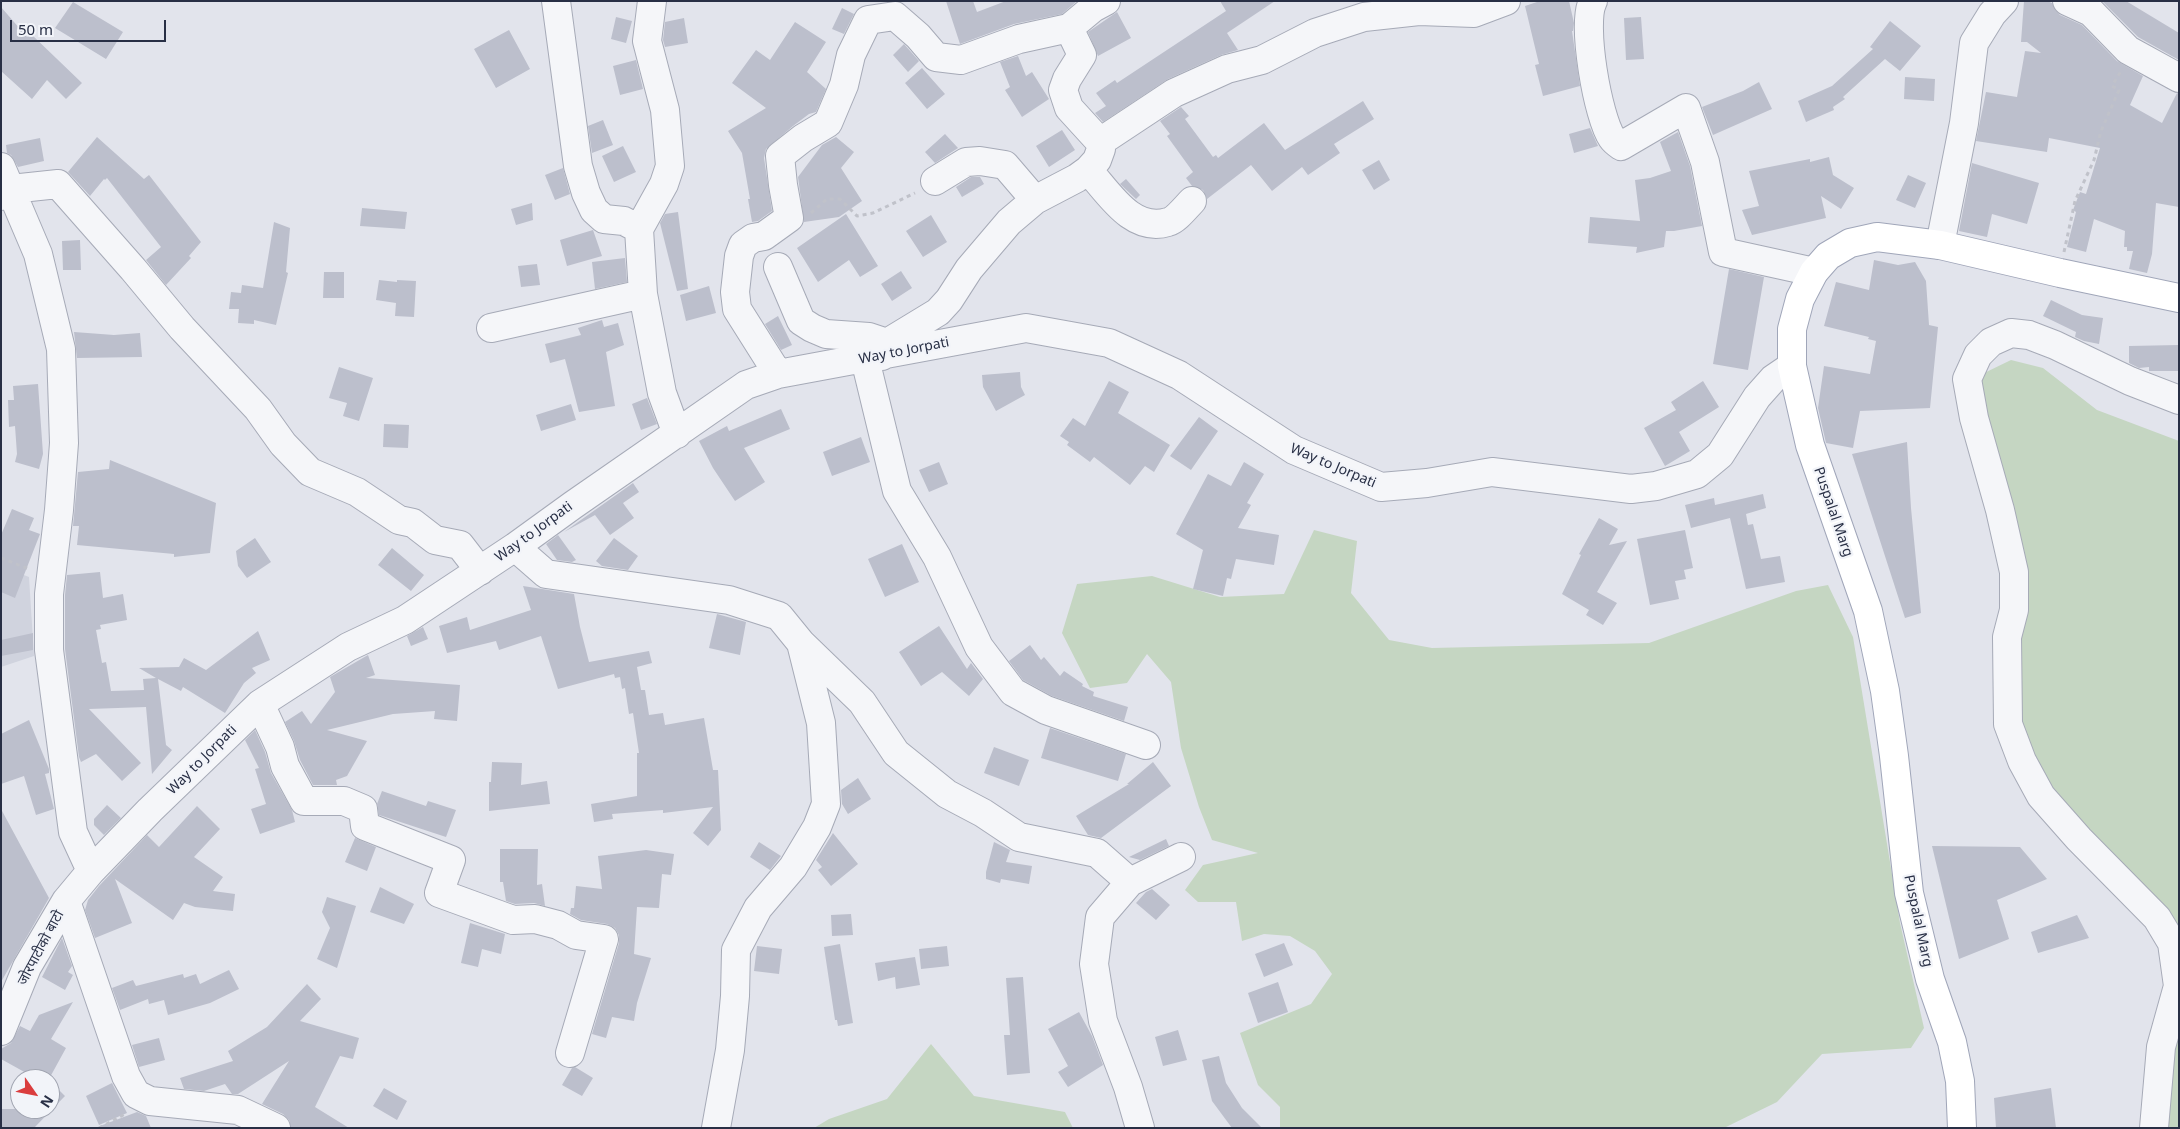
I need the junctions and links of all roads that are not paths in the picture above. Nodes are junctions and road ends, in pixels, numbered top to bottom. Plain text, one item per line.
1 (556, 1) edge
2 (652, 1) edge
3 (1106, 1) edge
4 (1506, 1) edge
5 (1593, 1) edge
6 (2004, 1) edge
7 (2067, 1) edge
8 (1069, 28) junction
9 (2179, 78) edge
10 (1100, 142) junction
11 (1088, 170) junction
12 (935, 181) road end
13 (5, 184) edge
14 (1035, 200) junction
15 (1192, 201) dead end
16 (640, 229) junction
17 (1940, 245) junction
18 (778, 267) dead end
19 (1814, 272) junction
20 (643, 294) junction
21 (2179, 298) edge
22 (491, 328) dead end
23 (878, 353) junction
24 (1792, 366) junction
25 (778, 374) junction
26 (2179, 400) edge
27 (678, 434) junction
28 (515, 547) junction
29 (480, 571) junction
30 (801, 643) junction
31 (260, 704) junction
32 (1146, 745) dead end
33 (1181, 857) dead end
34 (90, 871) junction
35 (1130, 882) junction
36 (66, 901) junction
37 (1, 1031) edge
38 (570, 1053) dead end
39 (276, 1128) edge
40 (716, 1128) edge
41 (1140, 1128) edge
42 (1962, 1128) edge
43 (2154, 1128) edge

1 - 16 street
2 - 16 street
3 - 8 street
4 - 10 street
5 - 19 street
6 - 17 street
7 - 9 street
8 - 10 street
8 - 25 street
10 - 11 street
11 - 14 street
11 - 15 street
12 - 14 street
13 - 29 street
13 - 34 street
14 - 23 street
16 - 20 street
17 - 19 main road, Puspalal Marg
17 - 21 main road, Puspalal Marg
18 - 23 street
19 - 24 main road, Puspalal Marg
20 - 22 street
20 - 27 street
23 - 24 street, Way to Jorpati
23 - 25 street, Way to Jorpati
23 - 32 street
24 - 42 main road, Puspalal Marg
25 - 27 street, Way to Jorpati
26 - 43 street
27 - 28 street, Way to Jorpati
28 - 29 street, Way to Jorpati
28 - 30 street
29 - 31 street, Way to Jorpati
30 - 35 street
30 - 40 street
31 - 34 street, Way to Jorpati
31 - 38 street
33 - 35 street
34 - 36 street, जोरपाटीको बाटो
35 - 41 street
36 - 37 street, जोरपाटीको बाटो
36 - 39 street

